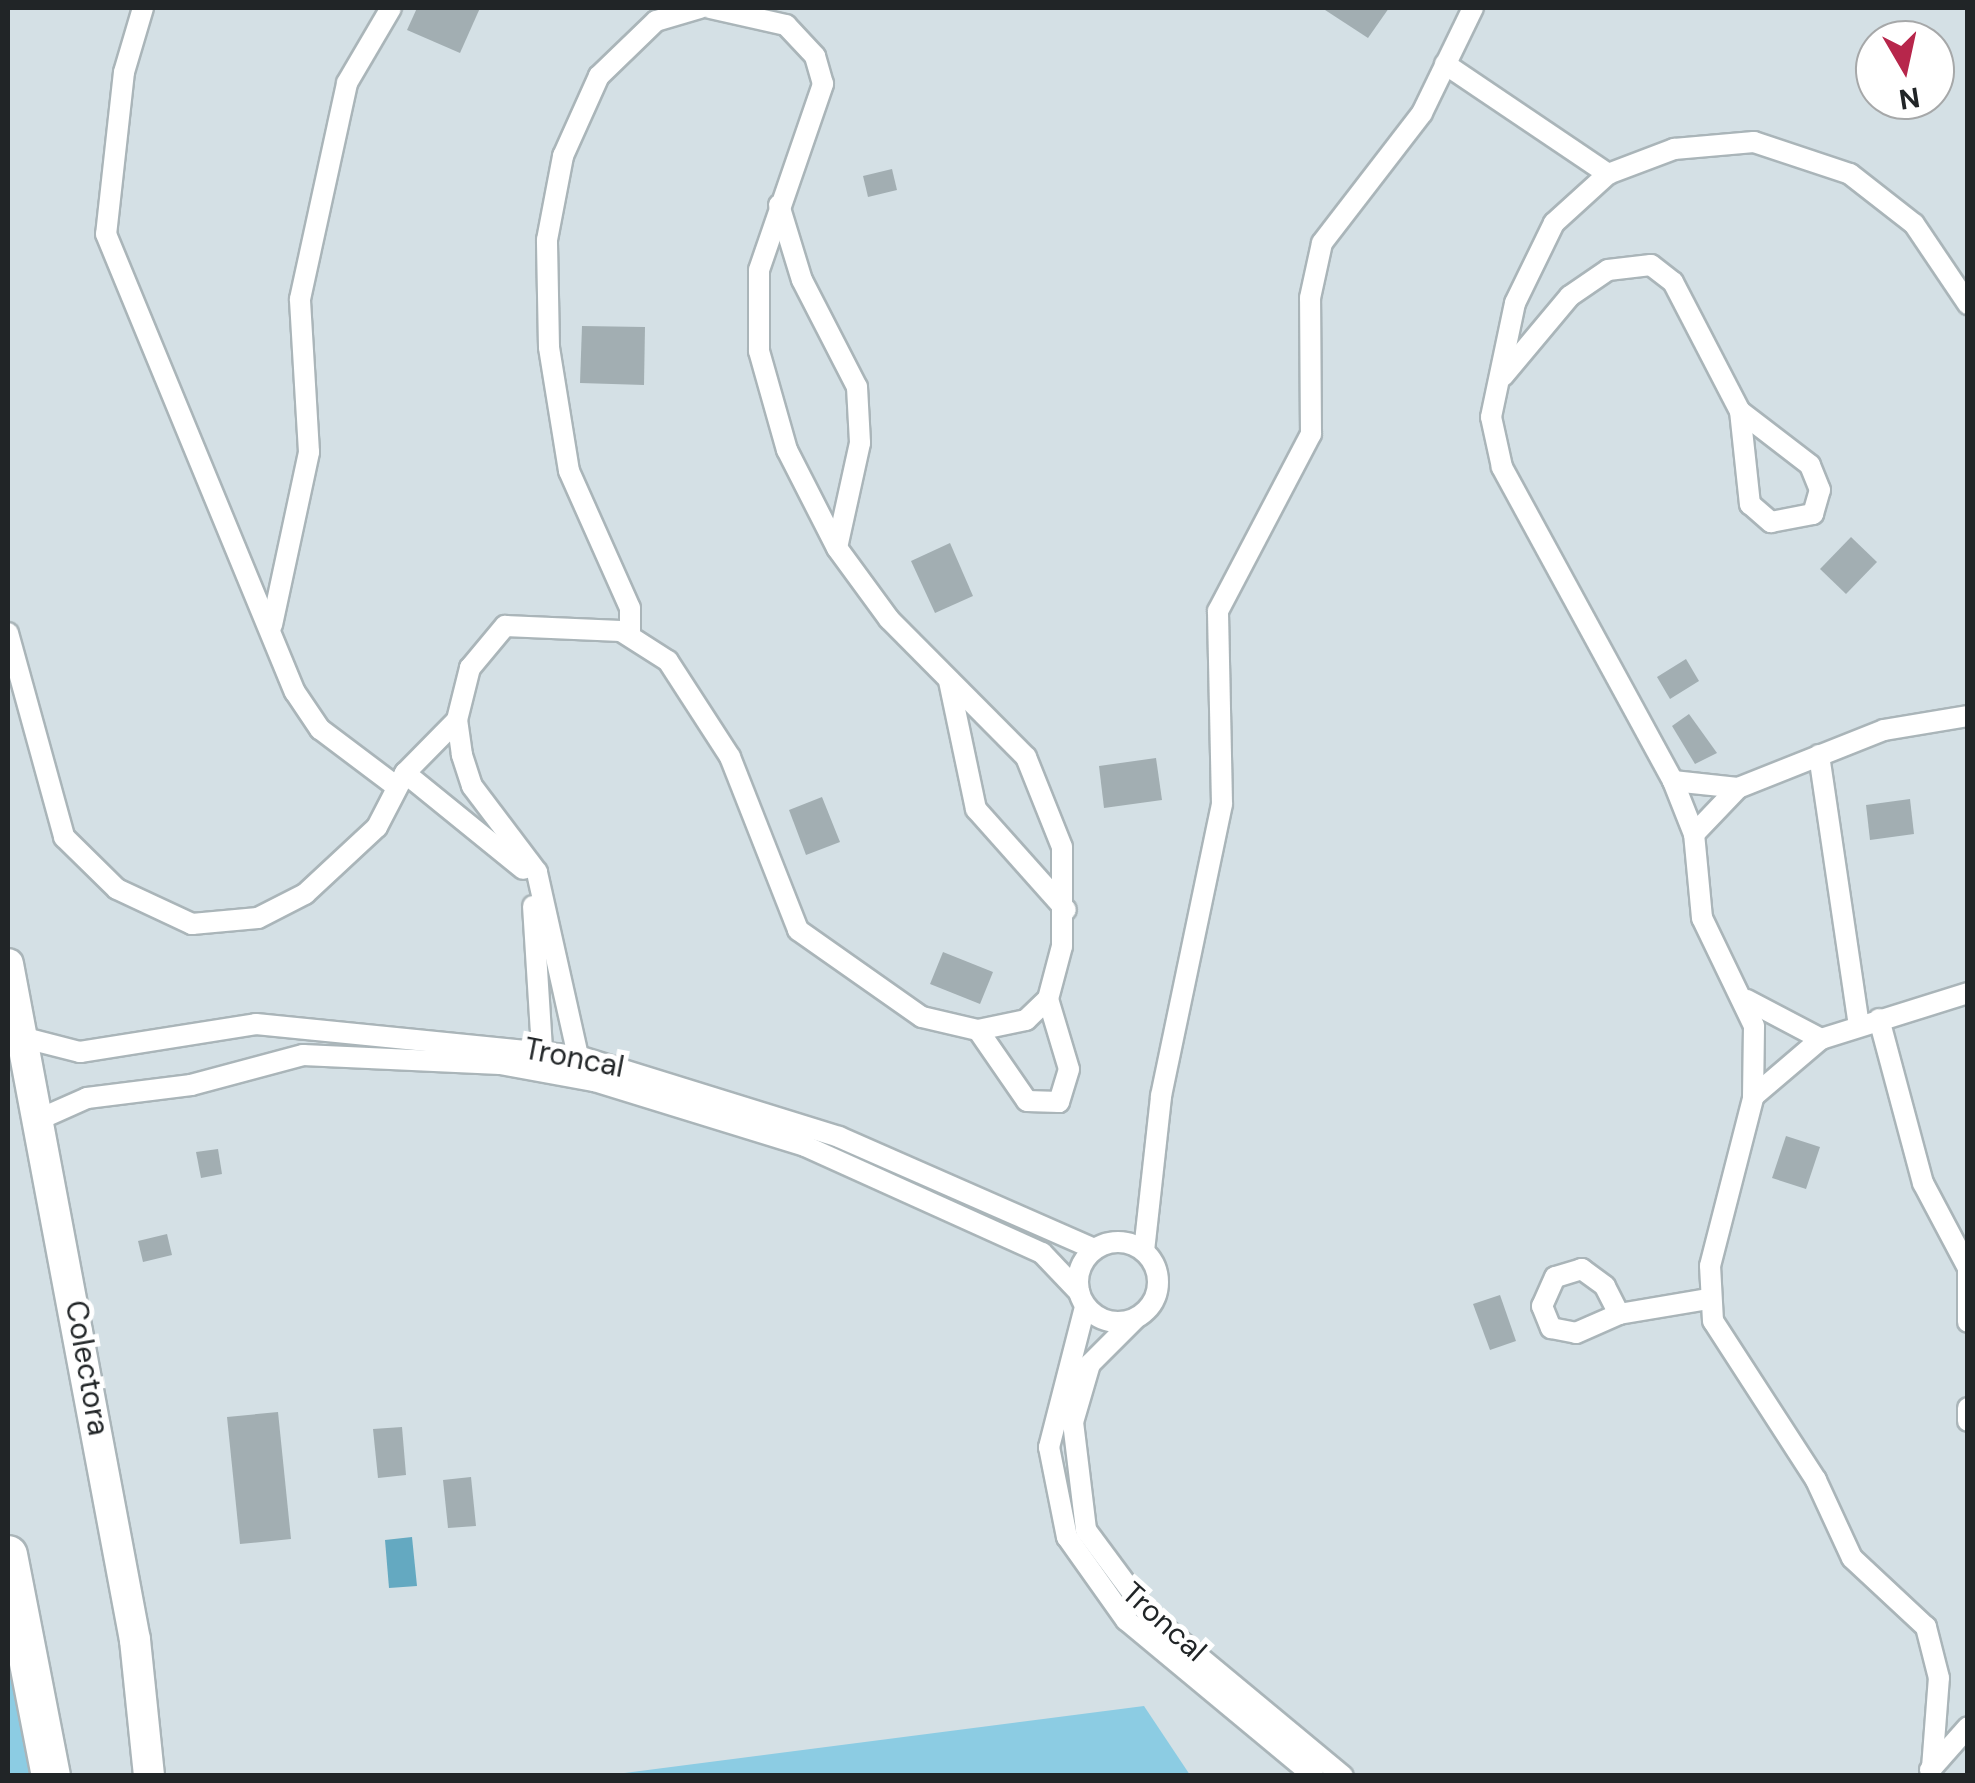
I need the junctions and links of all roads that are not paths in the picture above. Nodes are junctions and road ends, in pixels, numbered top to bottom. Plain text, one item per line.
1 (143, 8) edge
2 (391, 8) edge
3 (700, 8) edge
4 (710, 8) edge
5 (1473, 8) edge
6 (1445, 64) junction
7 (1608, 174) junction
8 (779, 205) junction
9 (1968, 304) edge
10 (1494, 390) junction
11 (1740, 411) junction
12 (836, 548) junction
13 (8, 632) edge
14 (272, 632) junction
15 (630, 633) junction
16 (948, 682) junction
17 (1968, 716) edge
18 (458, 720) junction
19 (1819, 755) junction
20 (401, 780) junction
21 (1673, 781) junction
22 (1738, 788) junction
23 (1694, 834) junction
24 (1066, 910) junction
25 (8, 964) edge
26 (1968, 993) edge
27 (1048, 999) junction
28 (1746, 1000) junction
29 (1869, 1022) junction
30 (978, 1030) junction
31 (25, 1038) junction
32 (1822, 1039) junction
33 (542, 1049) junction
34 (578, 1056) junction
35 (1752, 1098) junction
36 (42, 1118) junction
37 (1147, 1196) junction
38 (1117, 1242) junction
39 (1094, 1250) junction
40 (1144, 1251) junction
41 (1968, 1269) edge
42 (1082, 1299) junction
43 (1709, 1299) junction
44 (1619, 1314) dead end
45 (1135, 1319) junction
46 (1968, 1322) edge
47 (1968, 1408) edge
48 (1968, 1421) edge
49 (8, 1555) edge
50 (1968, 1728) edge
51 (1929, 1772) edge
52 (51, 1776) edge
53 (149, 1776) edge
54 (1314, 1776) edge
55 (1342, 1776) edge

1 - 14 street
2 - 14 street
3 - 15 street
4 - 8 street
5 - 6 street
6 - 7 street
6 - 37 street
7 - 9 street
7 - 10 street
8 - 12 street
8 - 12 street
10 - 11 street
10 - 21 street
11 - 11 street
12 - 16 street
13 - 20 street
14 - 20 street
15 - 18 street
15 - 30 street
16 - 24 street
16 - 24 street
17 - 19 street
18 - 20 street
18 - 34 street
19 - 22 street
19 - 29 street
20 - 33 street
21 - 22 street
21 - 23 street
22 - 23 street
23 - 28 street
24 - 27 street
25 - 31 main road, Colectora
26 - 29 street
27 - 30 street
27 - 30 street
28 - 32 street
28 - 35 street
29 - 32 street
29 - 41 street
31 - 33 street, Troncal
31 - 36 main road, Colectora
32 - 35 street
33 - 34 street, Troncal
34 - 39 street, Troncal
35 - 43 street
36 - 42 street, Troncal
36 - 53 main road, Colectora
37 - 38 street
37 - 40 street
38 - 39 street
38 - 40 street
39 - 42 street, Troncal
40 - 45 street, Troncal
41 - 46 street
42 - 45 street
42 - 54 street, Troncal
43 - 44 street
43 - 51 street
45 - 55 street, Troncal
47 - 48 street
49 - 52 highway
50 - 51 street

